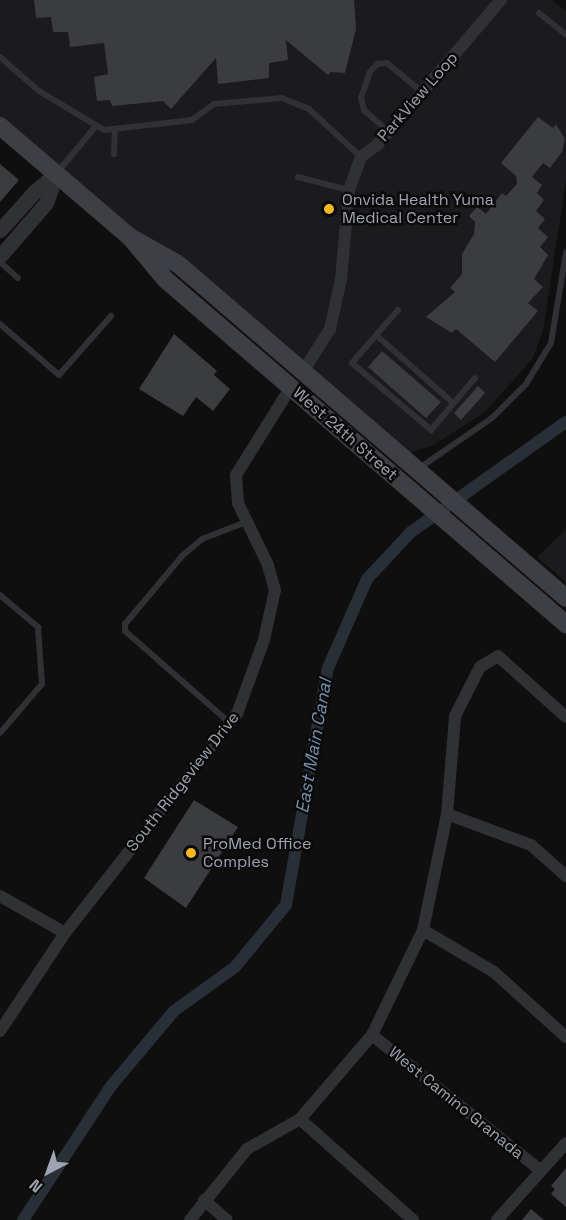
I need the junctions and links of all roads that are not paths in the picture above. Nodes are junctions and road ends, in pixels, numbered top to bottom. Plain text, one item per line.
1 (501, 0) edge
2 (539, 13) dead end
3 (566, 35) edge
4 (0, 57) edge
5 (422, 92) junction
6 (0, 126) edge
7 (95, 127) junction
8 (115, 131) junction
9 (388, 132) junction
10 (114, 154) dead end
11 (360, 157) junction
12 (56, 174) junction
13 (298, 177) dead end
14 (349, 190) junction
15 (0, 230) edge
16 (130, 237) junction
17 (566, 252) edge
18 (0, 256) edge
19 (0, 262) edge
20 (18, 278) dead end
21 (398, 310) dead end
22 (111, 316) dead end
23 (0, 324) edge
24 (376, 334) junction
25 (304, 370) junction
26 (475, 378) dead end
27 (291, 387) junction
28 (453, 403) junction
29 (417, 469) junction
30 (246, 522) junction
31 (500, 566) junction
32 (0, 596) edge
33 (566, 598) edge
34 (566, 611) edge
35 (566, 624) edge
36 (566, 717) edge
37 (231, 724) junction
38 (0, 733) edge
39 (447, 814) junction
40 (566, 876) edge
41 (0, 896) edge
42 (423, 930) junction
43 (64, 933) junction
44 (0, 1031) edge
45 (372, 1035) junction
46 (566, 1037) edge
47 (300, 1119) junction
48 (565, 1145) edge
49 (541, 1171) junction
50 (204, 1200) junction
51 (190, 1220) edge
52 (227, 1220) edge
53 (413, 1220) edge
54 (497, 1220) edge

1 - 5 street, ParkView Loop
2 - 3 lane
4 - 7 lane
5 - 9 street, ParkView Loop
5 - 9 lane
6 - 12 main road, West 24th Street
7 - 8 lane
7 - 12 lane
8 - 10 lane
8 - 11 lane
9 - 11 street, ParkView Loop
11 - 14 street, ParkView Loop
12 - 15 street
12 - 16 main road, West 24th Street
12 - 18 street
13 - 14 lane
14 - 25 street, ParkView Loop
16 - 25 main road, West 24th Street
16 - 27 main road, West 24th Street
17 - 29 lane
19 - 20 lane
21 - 24 lane
22 - 23 lane
24 - 28 lane
24 - 28 lane
25 - 27 street
25 - 29 main road, West 24th Street
26 - 28 lane
27 - 30 street, South Ridgeview Drive
27 - 31 main road, West 24th Street
29 - 33 main road, West 24th Street
30 - 37 street, South Ridgeview Drive
30 - 37 lane
31 - 34 main road
31 - 35 main road, West 24th Street
32 - 38 lane
36 - 39 street
37 - 43 street, South Ridgeview Drive
39 - 40 street
39 - 42 street
41 - 43 street
42 - 45 street
42 - 46 street
43 - 44 street, South Ridgeview Drive
45 - 47 street
45 - 49 street, West Camino Granada
47 - 50 street
47 - 53 street
48 - 49 street
49 - 54 street
50 - 51 street
50 - 52 street

